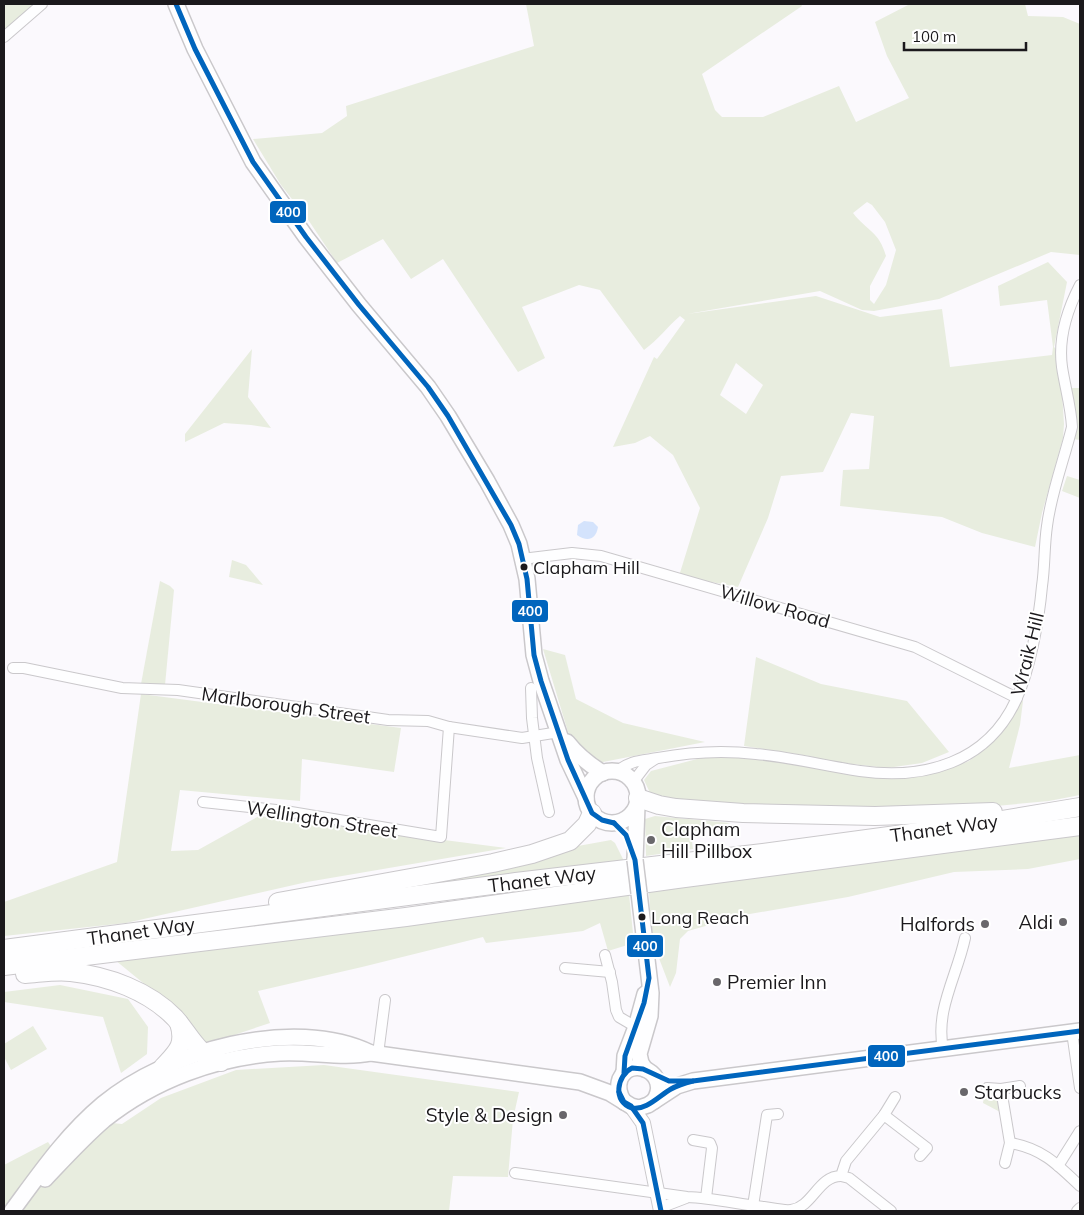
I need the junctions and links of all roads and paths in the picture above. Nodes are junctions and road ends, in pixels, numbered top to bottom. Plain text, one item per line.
1 (42, 4) edge
2 (176, 4) edge
3 (4, 37) edge
4 (1080, 285) edge
5 (522, 559) junction
6 (13, 668) dead end
7 (532, 688) dead end
8 (1017, 698) junction
9 (449, 727) junction
10 (558, 730) junction
11 (534, 736) junction
12 (656, 758) junction
13 (609, 772) junction
14 (636, 795) junction
15 (203, 802) dead end
16 (589, 806) junction
17 (551, 807) dead end
18 (1072, 808) edge
19 (614, 823) junction
20 (1080, 826) edge
21 (635, 860) junction
22 (144, 930) junction
23 (965, 938) dead end
24 (4, 949) edge
25 (605, 955) dead end
26 (4, 966) edge
27 (565, 968) dead end
28 (610, 972) junction
29 (4, 976) edge
30 (649, 978) junction
31 (385, 1000) dead end
32 (179, 1023) junction
33 (636, 1027) junction
34 (1076, 1031) edge
35 (942, 1049) junction
36 (202, 1052) junction
37 (375, 1053) junction
38 (221, 1062) junction
39 (163, 1067) junction
40 (650, 1072) junction
41 (623, 1074) junction
42 (580, 1082) junction
43 (693, 1082) junction
44 (1020, 1086) dead end
45 (987, 1088) dead end
46 (1080, 1088) edge
47 (671, 1089) junction
48 (1001, 1089) junction
49 (895, 1097) dead end
50 (653, 1102) junction
51 (628, 1104) junction
52 (778, 1114) dead end
53 (884, 1115) junction
54 (649, 1120) junction
55 (1080, 1131) edge
56 (647, 1138) junction
57 (693, 1140) dead end
58 (1010, 1143) junction
59 (920, 1156) dead end
60 (1004, 1163) dead end
61 (1058, 1166) junction
62 (514, 1173) dead end
63 (841, 1176) junction
64 (1080, 1186) edge
65 (658, 1193) junction
66 (687, 1198) junction
67 (706, 1198) junction
68 (753, 1206) junction
69 (1080, 1208) edge
70 (661, 1210) edge
71 (13, 1211) edge
72 (891, 1211) edge
73 (1077, 1211) edge

1 - 3 street
2 - 5 main road
4 - 8 street, Wraik Hill
5 - 8 street, Willow Road
5 - 10 main road
6 - 9 street, Marlborough Street
7 - 11 street
8 - 12 street, Wraik Hill
9 - 11 street, Marlborough Street
9 - 15 street, Wellington Street
10 - 11 street, Marlborough Street
10 - 13 main road
10 - 16 main road
11 - 17 street
12 - 13 street, Wraik Hill
12 - 14 street
13 - 14 main road
13 - 16 main road
14 - 18 highway
14 - 19 main road
14 - 21 main road
16 - 19 main road
16 - 22 highway
18 - 22 highway, Thanet Way
19 - 21 main road
20 - 26 highway, Thanet Way
21 - 30 main road, bridge
22 - 24 highway, Thanet Way
23 - 35 street
25 - 28 street
27 - 28 street
28 - 33 street
29 - 32 highway
30 - 33 main road
30 - 40 main road
31 - 37 street
32 - 36 highway
32 - 39 highway
33 - 41 main road
34 - 35 main road
34 - 46 street
35 - 43 main road
36 - 37 main road
36 - 38 highway
36 - 39 main road
37 - 38 main road
37 - 42 main road
38 - 71 main road
39 - 71 main road
40 - 41 main road
40 - 43 main road
40 - 50 main road
41 - 42 main road
41 - 51 main road
42 - 51 main road
43 - 47 main road
44 - 48 street
45 - 48 street
47 - 50 main road
47 - 54 main road
48 - 58 street
49 - 53 street
50 - 51 main road
50 - 54 main road
51 - 56 main road
52 - 68 street
53 - 59 street
53 - 63 street
54 - 56 main road
55 - 61 street
56 - 65 main road
57 - 67 street
58 - 60 street
58 - 61 street
61 - 64 street
62 - 65 street
63 - 68 street
63 - 72 street
65 - 66 street
65 - 70 main road
66 - 67 street
66 - 70 street
67 - 68 street
69 - 73 street

